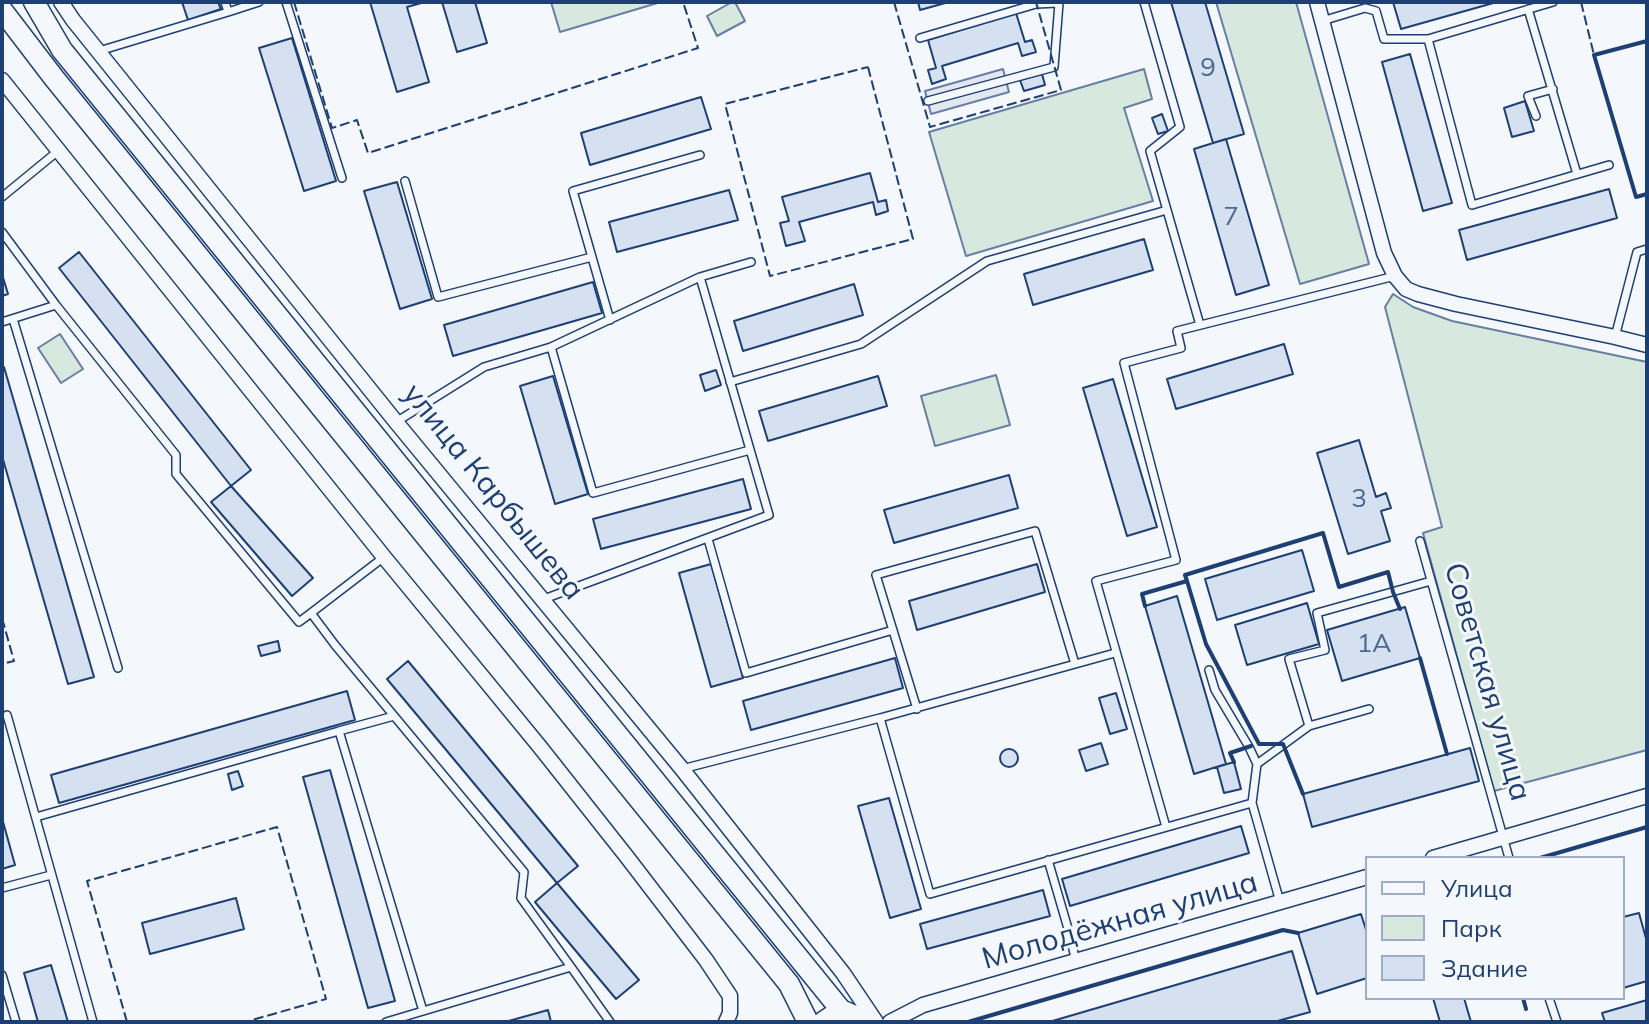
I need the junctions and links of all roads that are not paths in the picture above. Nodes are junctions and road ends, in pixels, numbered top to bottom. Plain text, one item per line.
1 (34, 2) edge
2 (61, 2) edge
3 (225, 2) edge
4 (259, 2) edge
5 (286, 2) edge
6 (1060, 2) edge
7 (1144, 2) edge
8 (1317, 2) edge
9 (1553, 2) edge
10 (1040, 3) edge
11 (1364, 5) edge
12 (1528, 9) junction
13 (2, 10) edge
14 (228, 12) junction
15 (1322, 21) junction
16 (920, 38) dead end
17 (1428, 39) junction
18 (99, 51) junction
19 (2, 80) edge
20 (1553, 89) junction
21 (928, 101) dead end
22 (1536, 116) dead end
23 (58, 151) junction
24 (700, 155) dead end
25 (1609, 165) dead end
26 (1577, 174) junction
27 (342, 178) dead end
28 (405, 181) dead end
29 (2, 197) edge
30 (1167, 210) junction
31 (2, 232) edge
32 (1647, 249) edge
33 (592, 257) junction
34 (751, 262) dead end
35 (1395, 276) junction
36 (700, 277) junction
37 (56, 305) junction
38 (13, 319) junction
39 (610, 320) junction
40 (2, 322) edge
41 (1200, 325) junction
42 (1615, 337) junction
43 (1647, 345) edge
44 (551, 347) junction
45 (730, 382) junction
46 (396, 422) junction
47 (750, 450) junction
48 (708, 539) junction
49 (1420, 541) dead end
50 (384, 557) junction
51 (1431, 581) junction
52 (542, 600) junction
53 (311, 613) junction
54 (893, 630) junction
55 (1115, 653) junction
56 (1075, 664) junction
57 (118, 668) dead end
58 (1209, 670) dead end
59 (917, 709) junction
60 (1369, 709) dead end
61 (7, 715) dead end
62 (394, 716) junction
63 (880, 718) junction
64 (1309, 726) junction
65 (339, 731) junction
66 (1257, 764) junction
67 (682, 769) junction
68 (1647, 796) edge
69 (1252, 803) junction
70 (36, 817) junction
71 (1166, 827) junction
72 (1503, 838) junction
73 (1440, 856) edge
74 (1508, 856) edge
75 (1048, 860) junction
76 (51, 875) junction
77 (1365, 878) edge
78 (2, 888) edge
79 (1280, 902) junction
80 (1076, 962) junction
81 (571, 967) junction
82 (2, 975) edge
83 (1550, 1000) edge
84 (841, 1010) junction
85 (423, 1011) junction
86 (16, 1022) edge
87 (93, 1022) edge
88 (386, 1022) edge
89 (610, 1022) edge
90 (726, 1022) edge
91 (808, 1022) edge
92 (823, 1022) edge
93 (868, 1022) edge
94 (876, 1022) edge
95 (890, 1022) edge
96 (1557, 1022) edge

1 - 84 street, улица Карбышева
2 - 18 street, улица Карбышева
3 - 14 lane
4 - 14 lane
5 - 27 lane
6 - 10 lane
6 - 21 lane
7 - 30 lane
8 - 15 street
9 - 12 lane
10 - 16 lane
11 - 15 lane
11 - 17 lane
12 - 17 lane
12 - 20 lane
13 - 91 street
14 - 18 lane
15 - 35 street
17 - 26 lane
18 - 46 street, улица Карбышева
19 - 23 street
20 - 22 lane
20 - 26 lane
23 - 29 lane
23 - 50 street
24 - 33 lane
25 - 26 lane
28 - 33 lane
30 - 41 lane
30 - 45 lane
31 - 37 lane
32 - 42 lane
33 - 39 lane
34 - 36 lane
35 - 41 lane
35 - 42 street
36 - 39 lane
36 - 45 lane
37 - 38 lane
37 - 53 lane
38 - 40 lane
38 - 57 lane
39 - 44 lane
41 - 55 lane
42 - 43 street
44 - 46 lane
44 - 47 lane
45 - 47 lane
46 - 52 street, улица Карбышева
47 - 48 lane
48 - 52 lane
48 - 54 lane
49 - 51 lane, Советская улица
50 - 53 lane
50 - 90 street
51 - 64 lane
51 - 72 lane, Советская улица
52 - 67 street, улица Карбышева
53 - 62 lane
54 - 56 lane
54 - 59 lane
55 - 56 lane
55 - 71 lane
56 - 59 lane
58 - 66 lane
59 - 63 lane
60 - 64 lane
61 - 70 lane
62 - 65 lane
62 - 81 lane
63 - 67 lane
63 - 75 lane
64 - 66 lane
65 - 70 lane
65 - 85 lane
66 - 69 lane
67 - 94 street, улица Карбышева
68 - 72 street
69 - 71 lane
69 - 79 lane
70 - 76 lane
71 - 75 lane
72 - 73 street
72 - 74 lane, Советская улица
75 - 80 lane
76 - 78 lane
76 - 87 lane
77 - 79 street, Молодёжная улица
79 - 80 street, Молодёжная улица
80 - 95 street, Молодёжная улица
81 - 85 lane
81 - 89 lane
82 - 86 lane
83 - 96 lane
84 - 92 street
84 - 93 street
85 - 88 lane

